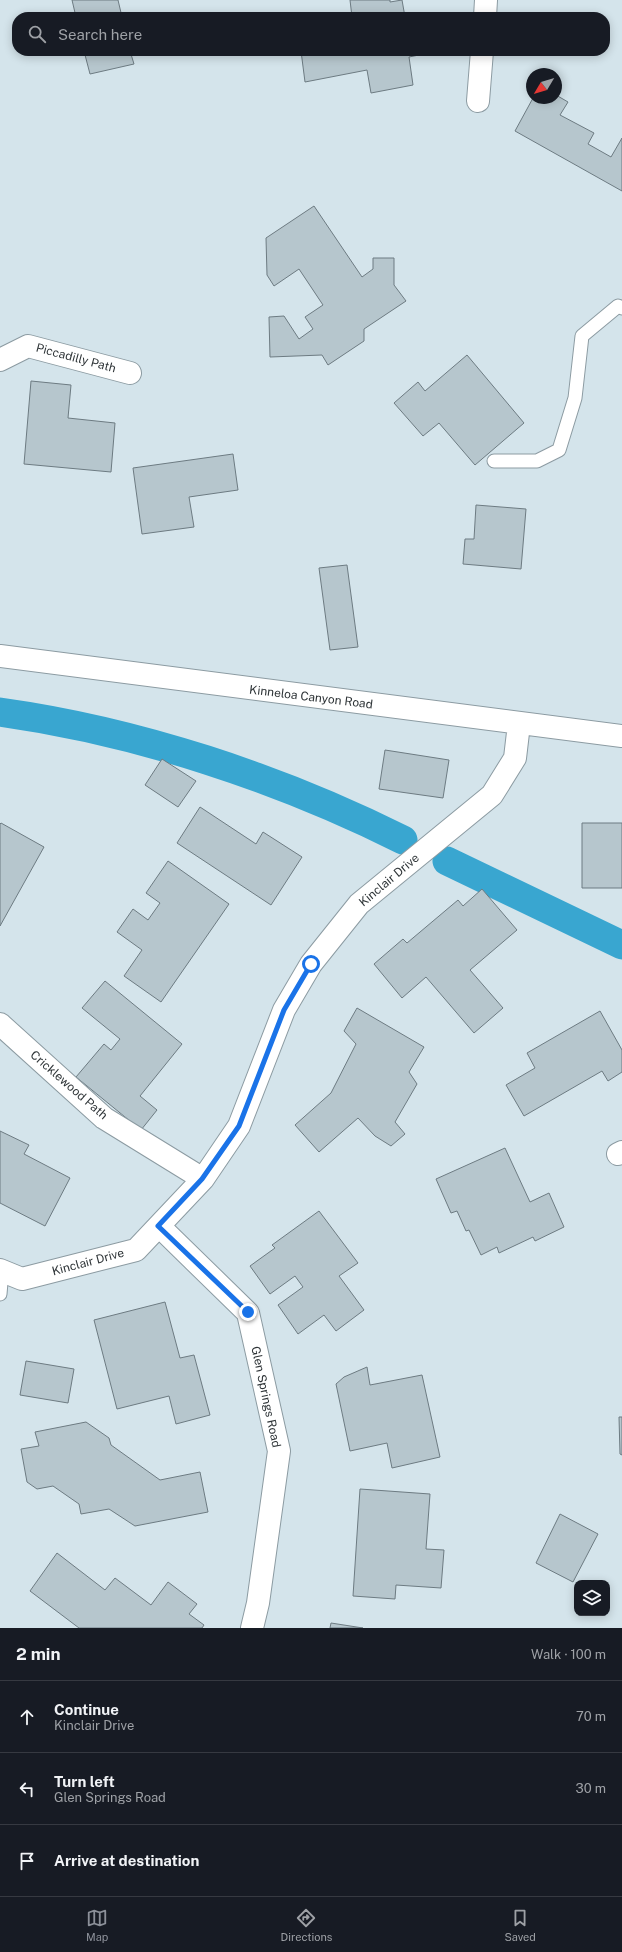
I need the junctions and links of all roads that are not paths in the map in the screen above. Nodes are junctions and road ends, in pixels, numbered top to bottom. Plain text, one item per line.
1 (486, 0) edge
2 (485, 12) edge
3 (482, 56) edge
4 (478, 101) dead end
5 (622, 308) edge
6 (0, 360) edge
7 (130, 373) dead end
8 (494, 461) dead end
9 (0, 656) edge
10 (520, 724) junction
11 (622, 736) edge
12 (0, 1024) edge
13 (202, 1179) junction
14 (158, 1226) junction
15 (1, 1271) edge
16 (0, 1294) edge
17 (252, 1628) edge

1 - 2 street
3 - 4 street
5 - 8 lane
6 - 7 street, Piccadilly Path
9 - 10 street, Kinneloa Canyon Road
10 - 11 street, Kinneloa Canyon Road
10 - 13 street, Kinclair Drive
12 - 13 street, Cricklewood Path
13 - 14 street, Kinclair Drive
14 - 15 street, Kinclair Drive
14 - 17 street, Glen Springs Road
15 - 16 lane

